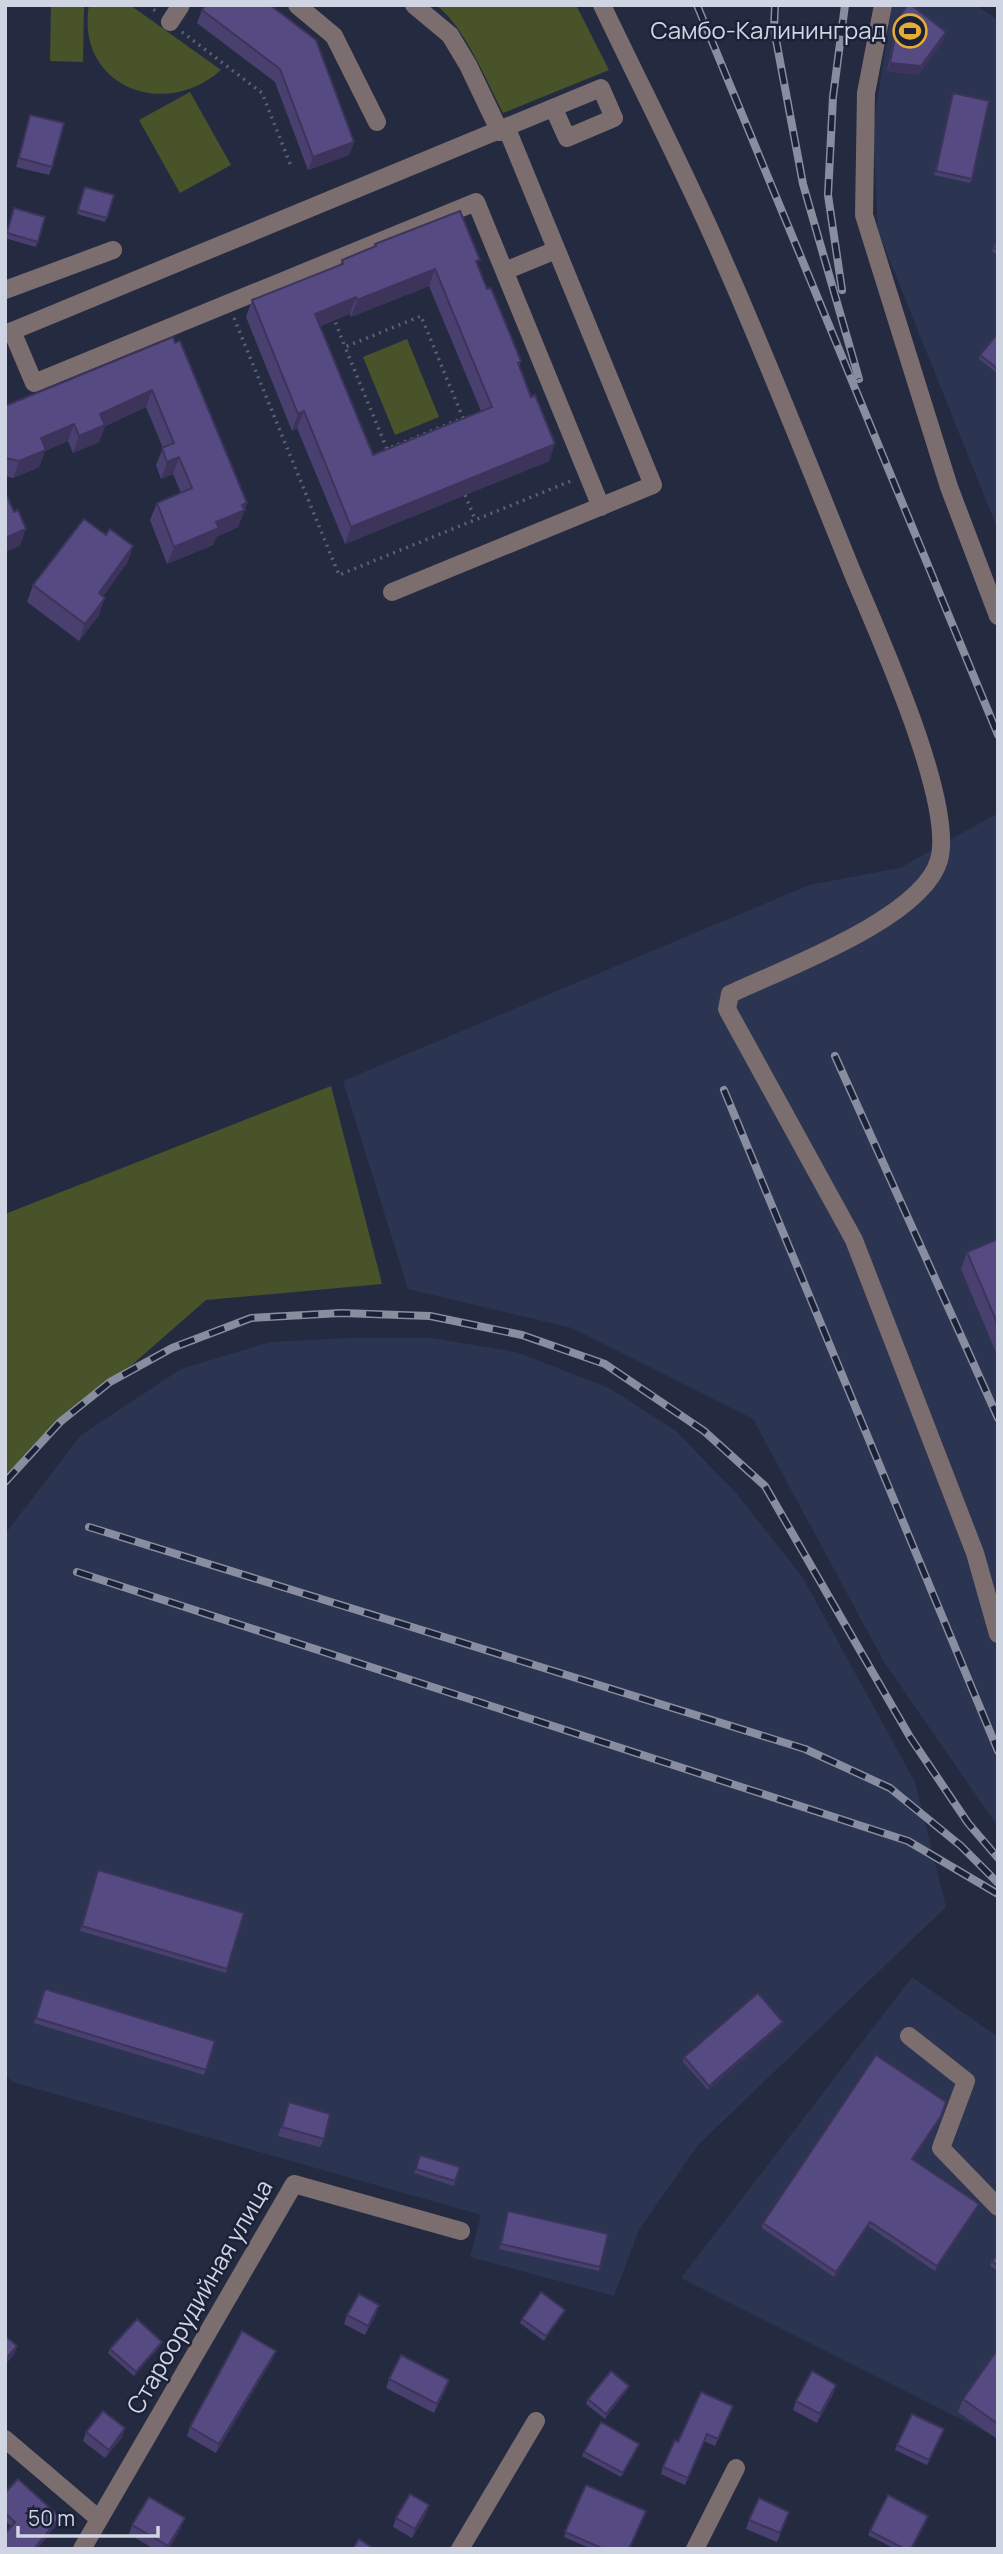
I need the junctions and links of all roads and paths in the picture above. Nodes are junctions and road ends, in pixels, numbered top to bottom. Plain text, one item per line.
1 (148, 5) edge
2 (181, 5) edge
3 (297, 5) edge
4 (414, 5) edge
5 (603, 5) edge
6 (883, 5) edge
7 (170, 22) junction
8 (554, 109) dead end
9 (377, 122) dead end
10 (503, 131) junction
11 (291, 166) dead end
12 (113, 250) dead end
13 (556, 250) junction
14 (505, 271) junction
15 (5, 290) edge
16 (228, 303) junction
17 (332, 313) edge
18 (9, 332) edge
19 (345, 347) junction
20 (437, 428) junction
21 (440, 435) edge
22 (588, 474) junction
23 (465, 495) edge
24 (601, 507) junction
25 (475, 520) junction
26 (392, 592) dead end
27 (998, 616) edge
28 (998, 1634) edge
29 (909, 2036) dead end
30 (998, 2207) edge
31 (461, 2231) dead end
32 (536, 2421) dead end
33 (8, 2449) edge
34 (736, 2468) dead end
35 (99, 2519) junction
36 (82, 2549) edge
37 (460, 2549) edge
38 (695, 2549) edge

1 - 7 path
2 - 7 street
3 - 9 street
4 - 10 street
5 - 28 street
6 - 27 street
7 - 11 path
8 - 10 street
10 - 13 street
10 - 18 street
12 - 15 street
13 - 14 street
13 - 24 street
14 - 16 street
14 - 22 street
16 - 18 street
16 - 25 path
17 - 19 path
19 - 20 path
19 - 20 path
20 - 21 path
22 - 24 street
22 - 25 path
23 - 25 path
24 - 26 street
29 - 30 street
31 - 35 street, Староорудийная улица
32 - 37 street
33 - 35 street
34 - 38 street
35 - 36 street, Староорудийная улица

